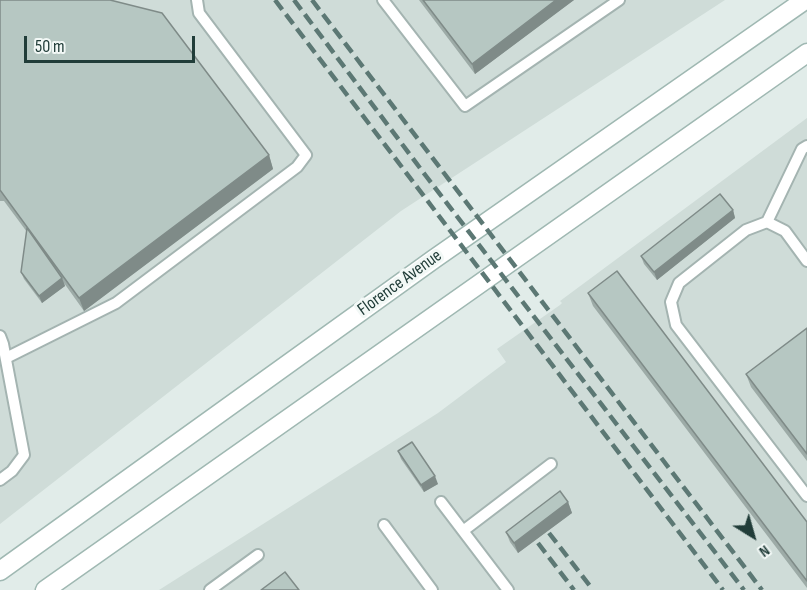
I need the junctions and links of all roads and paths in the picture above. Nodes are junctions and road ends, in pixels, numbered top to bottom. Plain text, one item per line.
1 (197, 0) edge
2 (383, 0) edge
3 (619, 0) edge
4 (805, 0) edge
5 (807, 53) edge
6 (807, 146) edge
7 (767, 222) junction
8 (807, 261) edge
9 (0, 336) edge
10 (6, 358) junction
11 (551, 465) dead end
12 (0, 480) edge
13 (807, 496) edge
14 (441, 502) dead end
15 (384, 525) dead end
16 (463, 531) junction
17 (258, 555) dead end
18 (0, 571) edge
19 (45, 590) edge
20 (210, 590) edge
21 (432, 590) edge
22 (508, 590) edge

1 - 10 lane
2 - 3 lane
4 - 18 main road, Florence Avenue
5 - 19 main road
6 - 7 lane
7 - 8 lane
7 - 13 lane
9 - 10 lane
10 - 12 lane
11 - 16 lane
14 - 16 lane
15 - 21 lane
16 - 22 lane
17 - 20 lane

